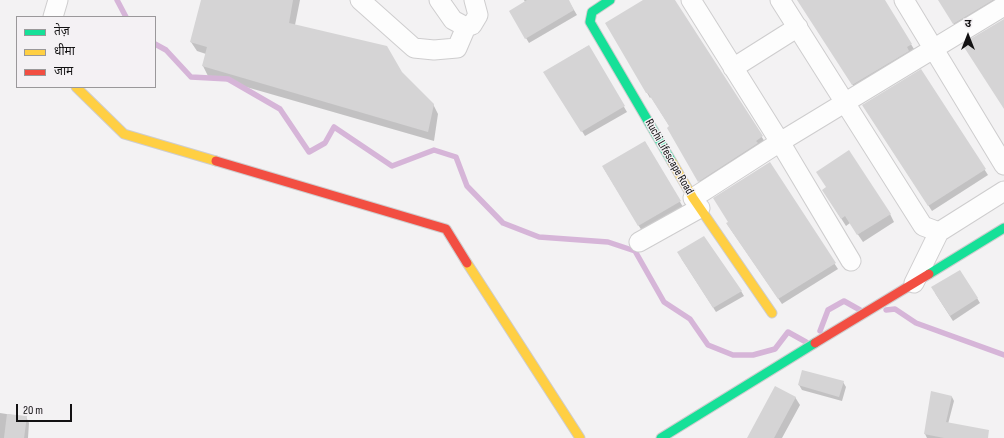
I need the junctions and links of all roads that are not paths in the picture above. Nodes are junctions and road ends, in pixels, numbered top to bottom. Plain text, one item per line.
1 (58, 0) edge
2 (360, 0) edge
3 (439, 0) edge
4 (474, 0) edge
5 (610, 0) edge
6 (691, 0) edge
7 (780, 0) edge
8 (904, 0) edge
9 (588, 6) edge
10 (1004, 6) edge
11 (53, 16) edge
12 (466, 27) junction
13 (798, 27) junction
14 (934, 49) junction
15 (733, 68) junction
16 (77, 88) edge
17 (846, 102) junction
18 (780, 142) junction
19 (1004, 165) edge
20 (1004, 191) edge
21 (696, 203) junction
22 (1004, 228) edge
23 (939, 232) junction
24 (639, 242) dead end
25 (851, 261) dead end
26 (914, 283) junction
27 (772, 313) dead end
28 (580, 438) edge
29 (661, 438) edge

1 - 11 street
2 - 12 street
3 - 12 street
4 - 12 street
5 - 9 street, Ruchi Lifescape Road
6 - 15 street
7 - 13 street
8 - 14 street
9 - 21 street, Ruchi Lifescape Road
10 - 14 street
13 - 15 street
13 - 17 street
14 - 17 street
14 - 19 street
15 - 18 street
16 - 28 street
17 - 18 street
17 - 23 street
18 - 21 street
18 - 25 street
20 - 23 street
21 - 24 street
21 - 27 street, Ruchi Lifescape Road
22 - 26 street
23 - 26 street
26 - 29 street

